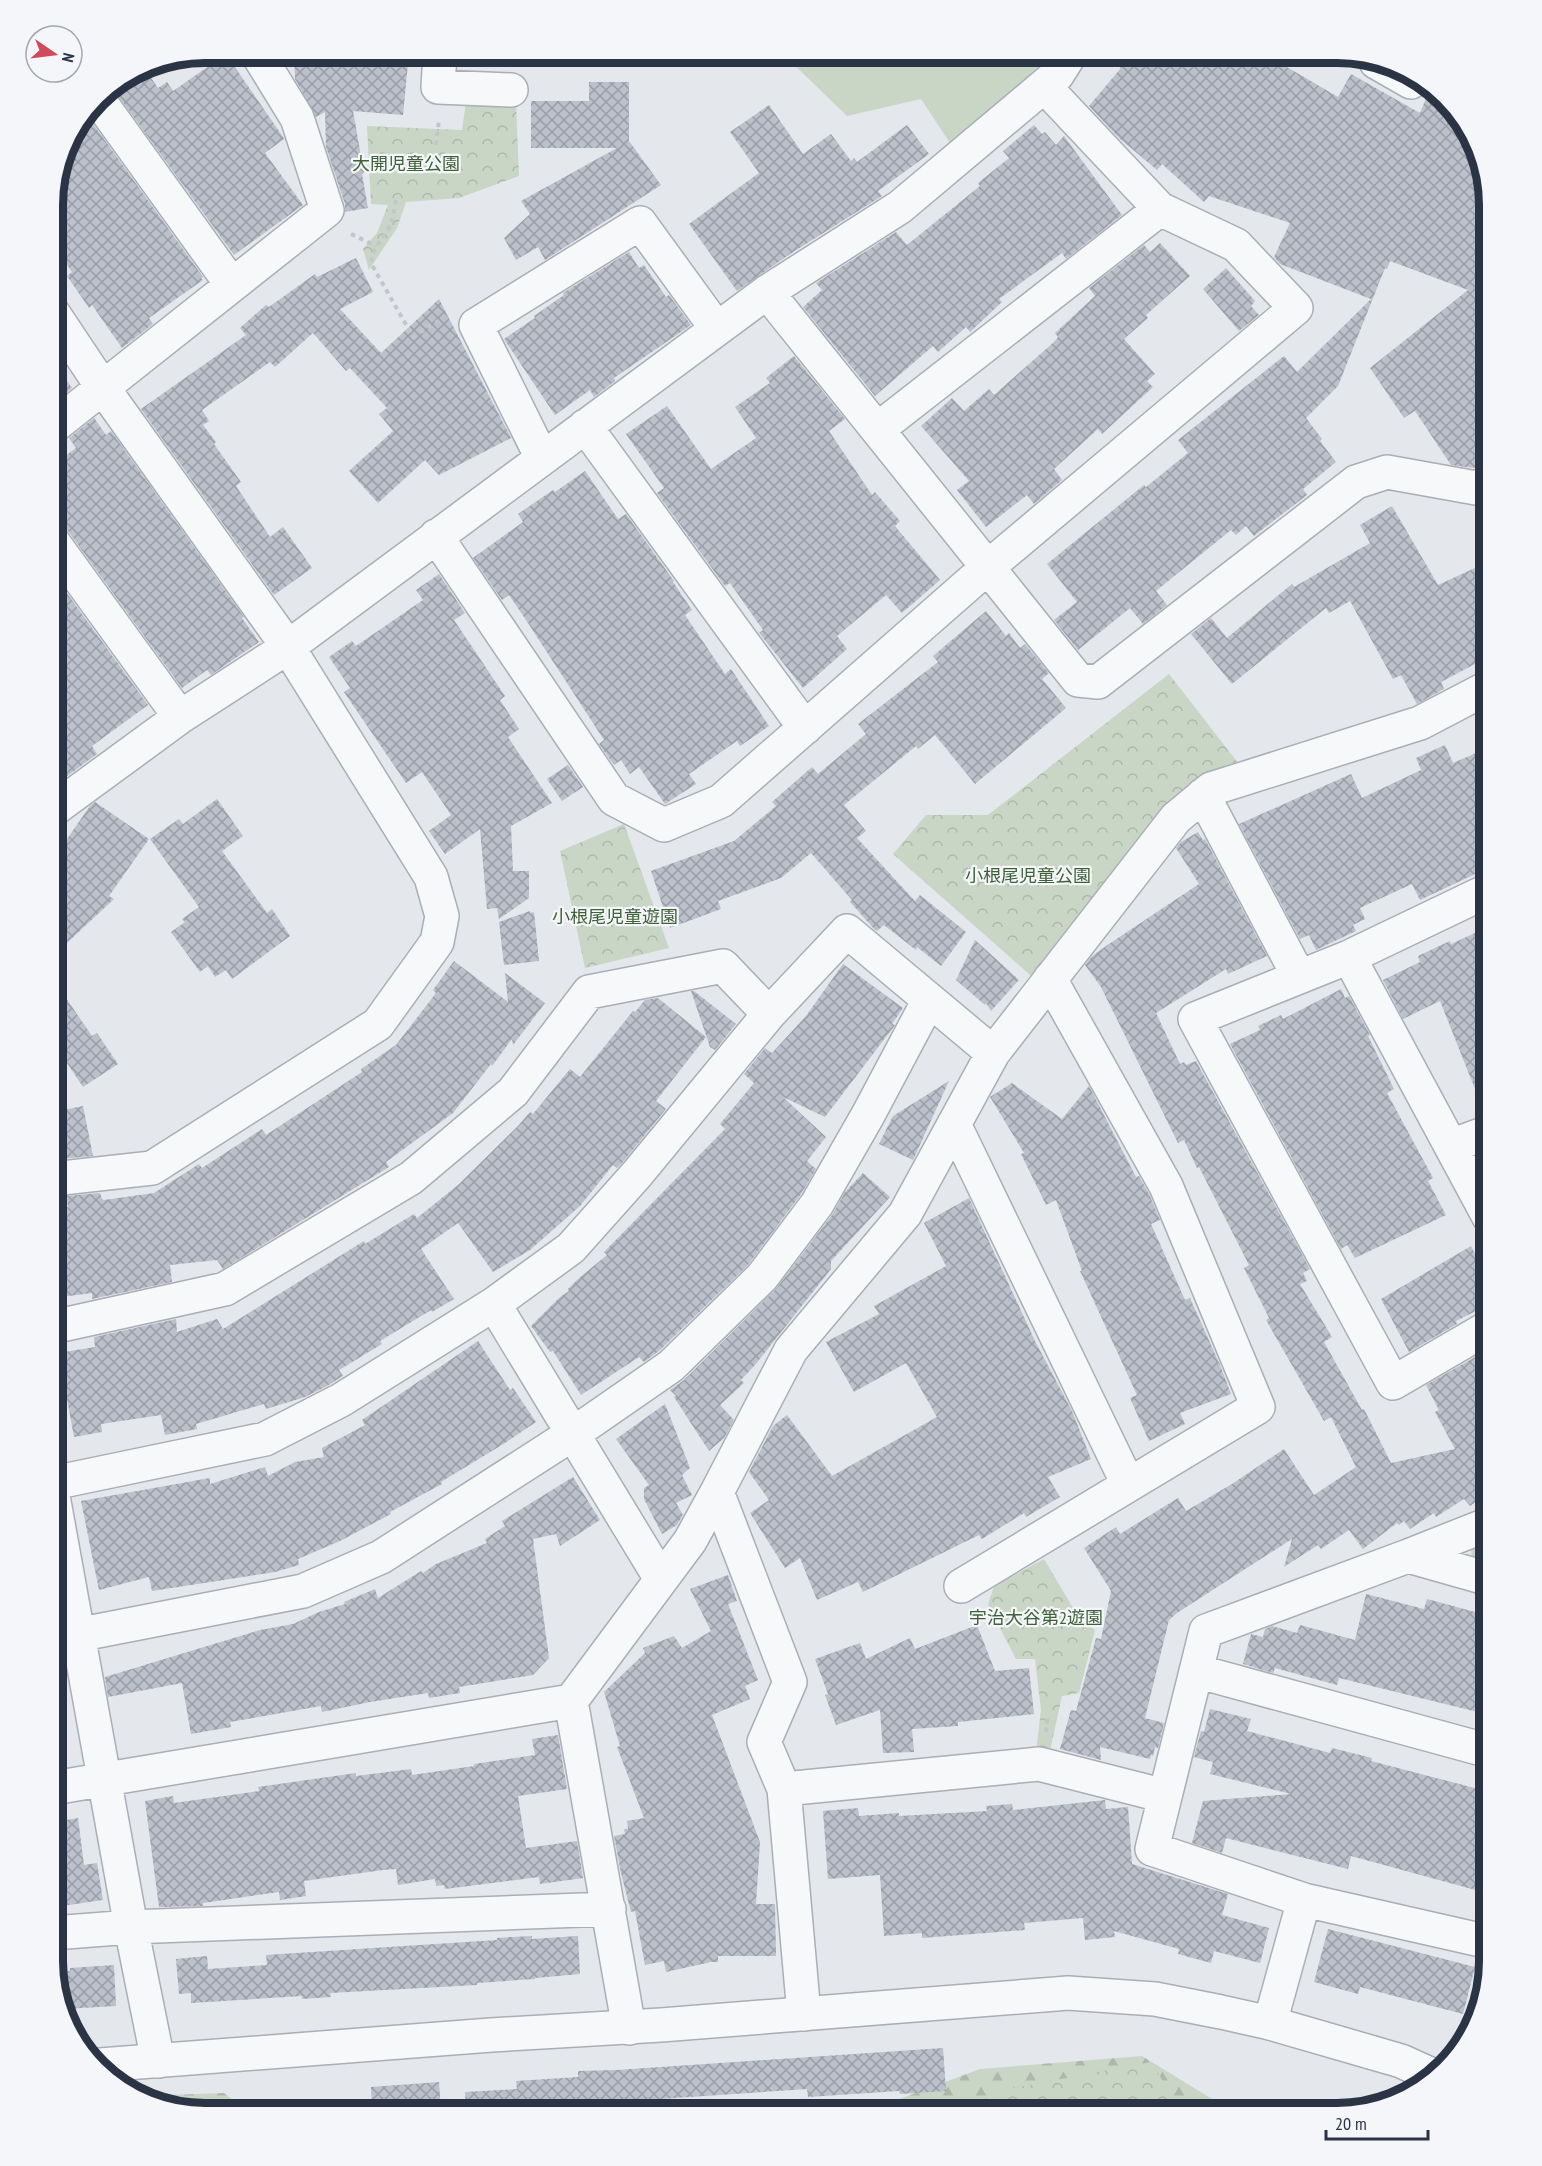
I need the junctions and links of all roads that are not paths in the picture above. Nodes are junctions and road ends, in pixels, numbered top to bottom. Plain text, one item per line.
1 (264, 63) edge
2 (439, 63) edge
3 (1065, 63) edge
4 (1044, 86) junction
5 (511, 90) dead end
6 (103, 106) edge
7 (1160, 209) junction
8 (232, 285) junction
9 (767, 292) junction
10 (63, 328) edge
11 (717, 329) junction
12 (103, 388) junction
13 (63, 419) edge
14 (585, 426) junction
15 (878, 429) junction
16 (542, 459) junction
17 (1479, 487) edge
18 (436, 536) junction
19 (63, 556) edge
20 (988, 567) junction
21 (288, 647) junction
22 (1479, 693) edge
23 (180, 717) junction
24 (805, 728) junction
25 (63, 792) edge
26 (1203, 795) junction
27 (1479, 895) edge
28 (1349, 957) junction
29 (1299, 977) junction
30 (1050, 979) junction
31 (929, 1000) junction
32 (769, 1014) junction
33 (993, 1053) junction
34 (954, 1124) junction
35 (1479, 1136) edge
36 (1451, 1146) junction
37 (63, 1178) edge
38 (1479, 1197) edge
39 (494, 1304) junction
40 (63, 1324) edge
41 (1479, 1333) edge
42 (572, 1434) junction
43 (63, 1481) edge
44 (1128, 1484) junction
45 (717, 1492) junction
46 (1479, 1528) edge
47 (63, 1554) edge
48 (1408, 1556) junction
49 (1479, 1576) edge
50 (661, 1579) junction
51 (961, 1586) dead end
52 (77, 1635) junction
53 (1196, 1671) junction
54 (571, 1701) junction
55 (1479, 1748) edge
56 (104, 1781) junction
57 (63, 1787) edge
58 (784, 1789) junction
59 (1165, 1796) junction
60 (1304, 1900) junction
61 (609, 1909) junction
62 (131, 1927) junction
63 (63, 1932) edge
64 (1479, 1940) edge
65 (804, 2014) junction
66 (1270, 2023) junction
67 (629, 2028) junction
68 (158, 2061) junction
69 (107, 2064) edge
70 (1426, 2072) edge

1 - 8 street
2 - 5 street
3 - 4 street
4 - 7 street
4 - 9 street
6 - 8 street
7 - 15 street
7 - 20 street
8 - 12 street
9 - 11 street
9 - 15 street
10 - 12 street
11 - 14 street
11 - 16 street
12 - 13 street
12 - 21 street
14 - 16 street
14 - 24 street
15 - 20 street
16 - 18 street
17 - 20 street
18 - 21 street
18 - 24 street
19 - 23 street
20 - 24 street
21 - 23 street
21 - 37 street
22 - 26 street
23 - 25 street
26 - 29 street
26 - 30 street
27 - 28 street
28 - 29 street
28 - 36 street
29 - 41 street
30 - 33 street
30 - 44 street
31 - 32 street
31 - 33 street
31 - 42 street
32 - 39 street
32 - 40 street
33 - 34 street
34 - 44 street
34 - 45 street
35 - 36 street
36 - 38 street
39 - 42 street
39 - 43 street
42 - 50 street
42 - 52 street
44 - 51 street
45 - 50 street
45 - 58 street
46 - 48 street
47 - 52 street
48 - 49 street
48 - 53 street
50 - 54 street
52 - 56 street
53 - 55 street
53 - 59 street
54 - 56 street
54 - 61 street
56 - 57 street
56 - 62 street
58 - 59 street
58 - 65 street
59 - 60 street
60 - 64 street
60 - 66 street
61 - 62 street
61 - 67 street
62 - 63 street
62 - 68 street
65 - 66 street
65 - 67 street
66 - 70 street
67 - 68 street
68 - 69 street

